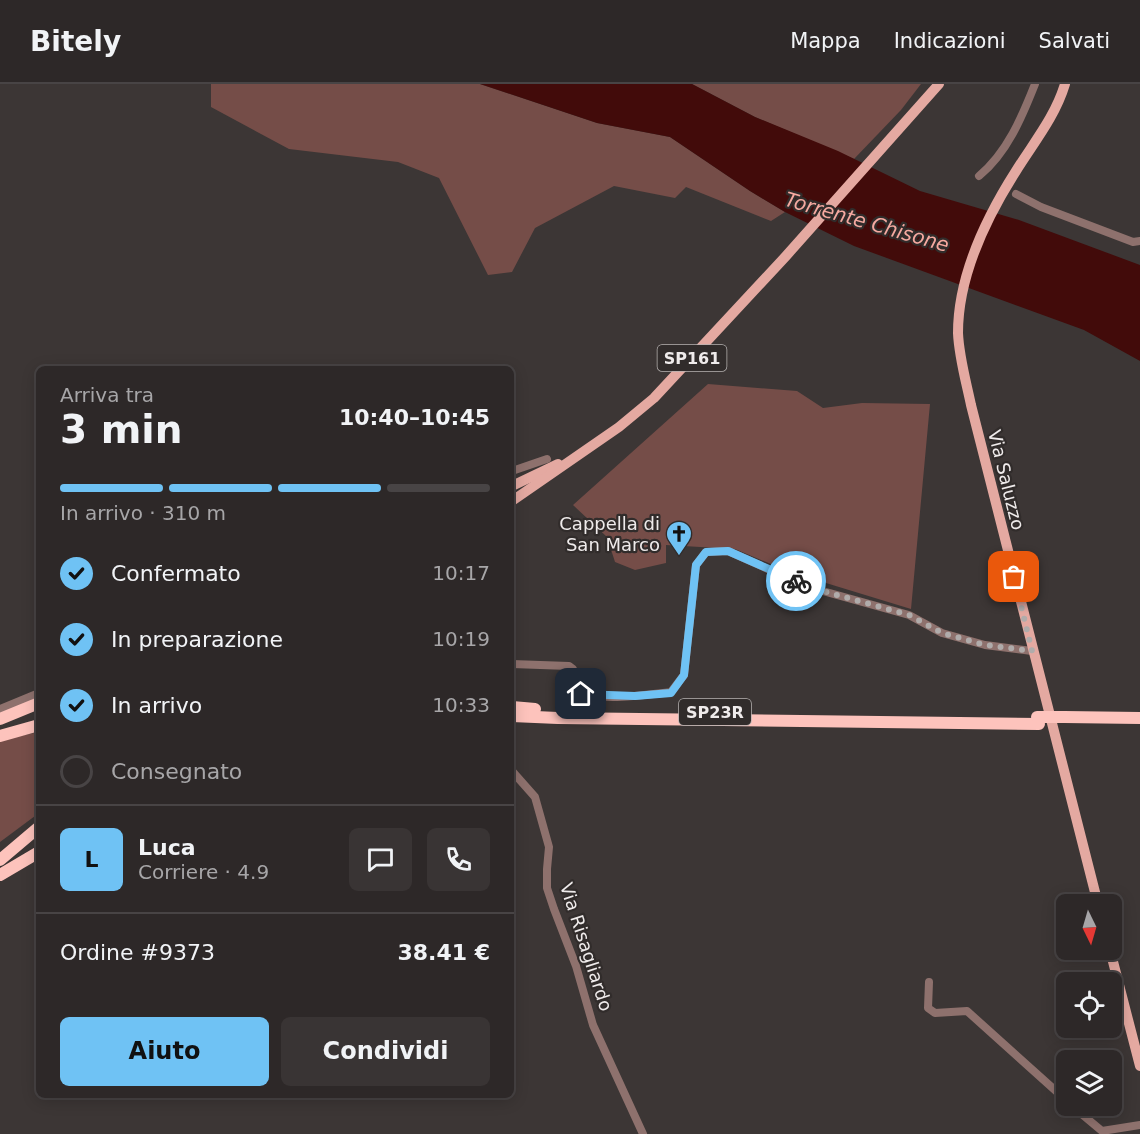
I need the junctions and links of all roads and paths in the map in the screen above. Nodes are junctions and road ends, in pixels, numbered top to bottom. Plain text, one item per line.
1 (928, 84) edge
2 (939, 84) edge
3 (1035, 84) edge
4 (1065, 84) edge
5 (906, 122) junction
6 (979, 176) dead end
7 (1016, 194) dead end
8 (1140, 241) edge
9 (588, 449) junction
10 (547, 459) dead end
11 (514, 470) edge
12 (514, 485) edge
13 (514, 500) edge
14 (1032, 651) junction
15 (514, 664) edge
16 (36, 694) edge
17 (36, 704) edge
18 (0, 709) edge
19 (514, 709) edge
20 (553, 715) junction
21 (514, 716) edge
22 (0, 718) edge
23 (1140, 718) edge
24 (36, 721) edge
25 (1065, 721) junction
26 (514, 722) edge
27 (1140, 725) edge
28 (36, 726) edge
29 (0, 730) edge
30 (0, 736) edge
31 (514, 773) edge
32 (36, 829) edge
33 (24, 838) junction
34 (0, 851) edge
35 (36, 854) edge
36 (0, 860) edge
37 (0, 875) edge
38 (1095, 894) edge
39 (1113, 960) edge
40 (929, 982) dead end
41 (1140, 1066) edge
42 (1056, 1091) edge
43 (1084, 1116) edge
44 (1140, 1125) edge
45 (643, 1134) edge

1 - 5 main road
2 - 5 main road, SP161
3 - 6 street
4 - 14 main road, Via Saluzzo
5 - 9 main road, SP161
7 - 8 street
9 - 12 main road
9 - 13 main road, SP161
10 - 11 street
14 - 15 street
14 - 38 main road, Via Saluzzo
16 - 18 street
17 - 22 highway
19 - 20 highway
20 - 21 highway, SP23R
20 - 25 highway, SP23R, bridge
20 - 26 highway, SP23R
23 - 25 highway, SP23R
24 - 29 highway
25 - 27 highway, SP23R
28 - 30 highway
31 - 45 street, Via Risagliardo
32 - 33 highway
33 - 34 highway
33 - 36 highway
35 - 37 highway
39 - 41 main road
40 - 42 street
43 - 44 street

